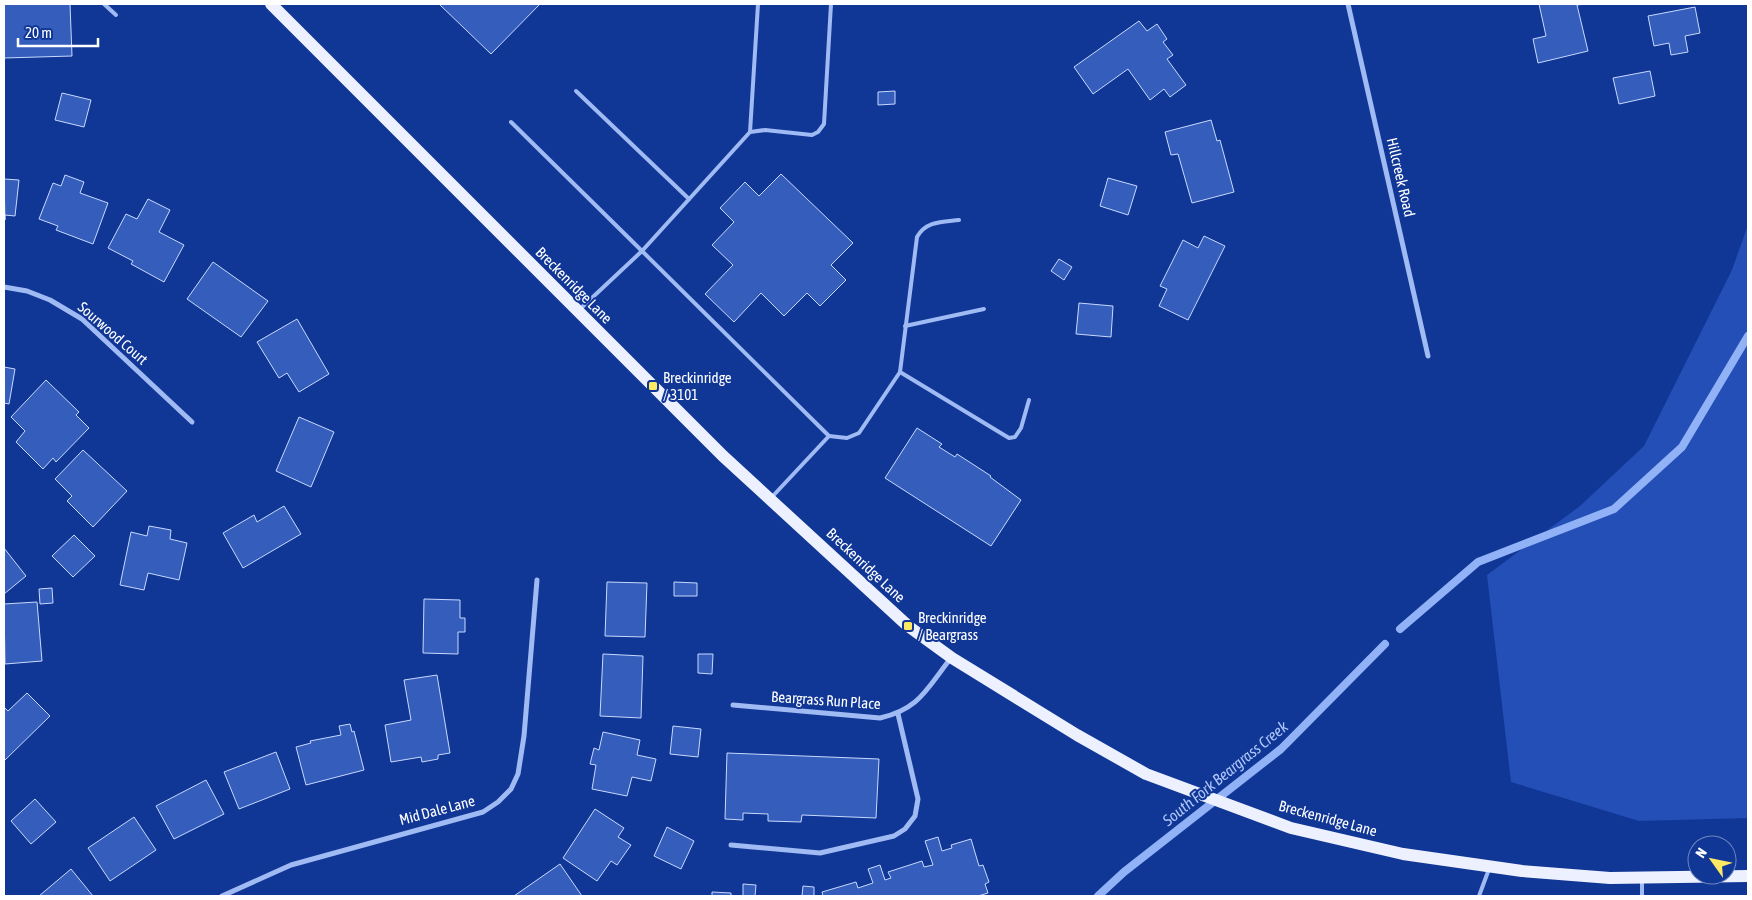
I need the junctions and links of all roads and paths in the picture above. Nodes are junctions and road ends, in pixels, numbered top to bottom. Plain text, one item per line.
1 (104, 4) edge
2 (271, 4) edge
3 (758, 4) edge
4 (831, 4) edge
5 (1348, 4) edge
6 (116, 15) dead end
7 (576, 92) dead end
8 (512, 122) dead end
9 (750, 132) junction
10 (689, 199) junction
11 (958, 220) dead end
12 (642, 250) junction
13 (4, 287) edge
14 (984, 309) dead end
15 (578, 312) junction
16 (905, 326) junction
17 (1428, 356) dead end
18 (900, 372) junction
19 (1029, 400) dead end
20 (192, 422) dead end
21 (829, 436) junction
22 (770, 499) junction
23 (537, 580) dead end
24 (952, 658) junction
25 (733, 705) dead end
26 (898, 714) junction
27 (731, 845) dead end
28 (1490, 867) junction
29 (1748, 876) edge
30 (1642, 877) junction
31 (222, 896) edge
32 (1478, 896) edge
33 (1642, 896) edge

1 - 6 lane
2 - 15 main road, Breckenridge Lane
3 - 9 lane
4 - 9 lane
5 - 17 street, Hillcreek Road
7 - 10 lane
8 - 12 lane
9 - 10 lane
10 - 12 lane
11 - 16 lane
12 - 15 lane
12 - 21 lane
13 - 20 street, Sourwood Court
14 - 16 lane
15 - 22 main road, Breckenridge Lane
16 - 18 lane
18 - 19 lane
18 - 21 lane
21 - 22 lane
22 - 24 main road, Breckenridge Lane
23 - 31 street, Mid Dale Lane
24 - 26 street, Beargrass Run Place
24 - 28 main road, Breckenridge Lane
25 - 26 street, Beargrass Run Place
26 - 27 street
28 - 30 main road, Breckenridge Lane
28 - 32 lane
29 - 30 main road, Breckenridge Lane
30 - 33 lane

